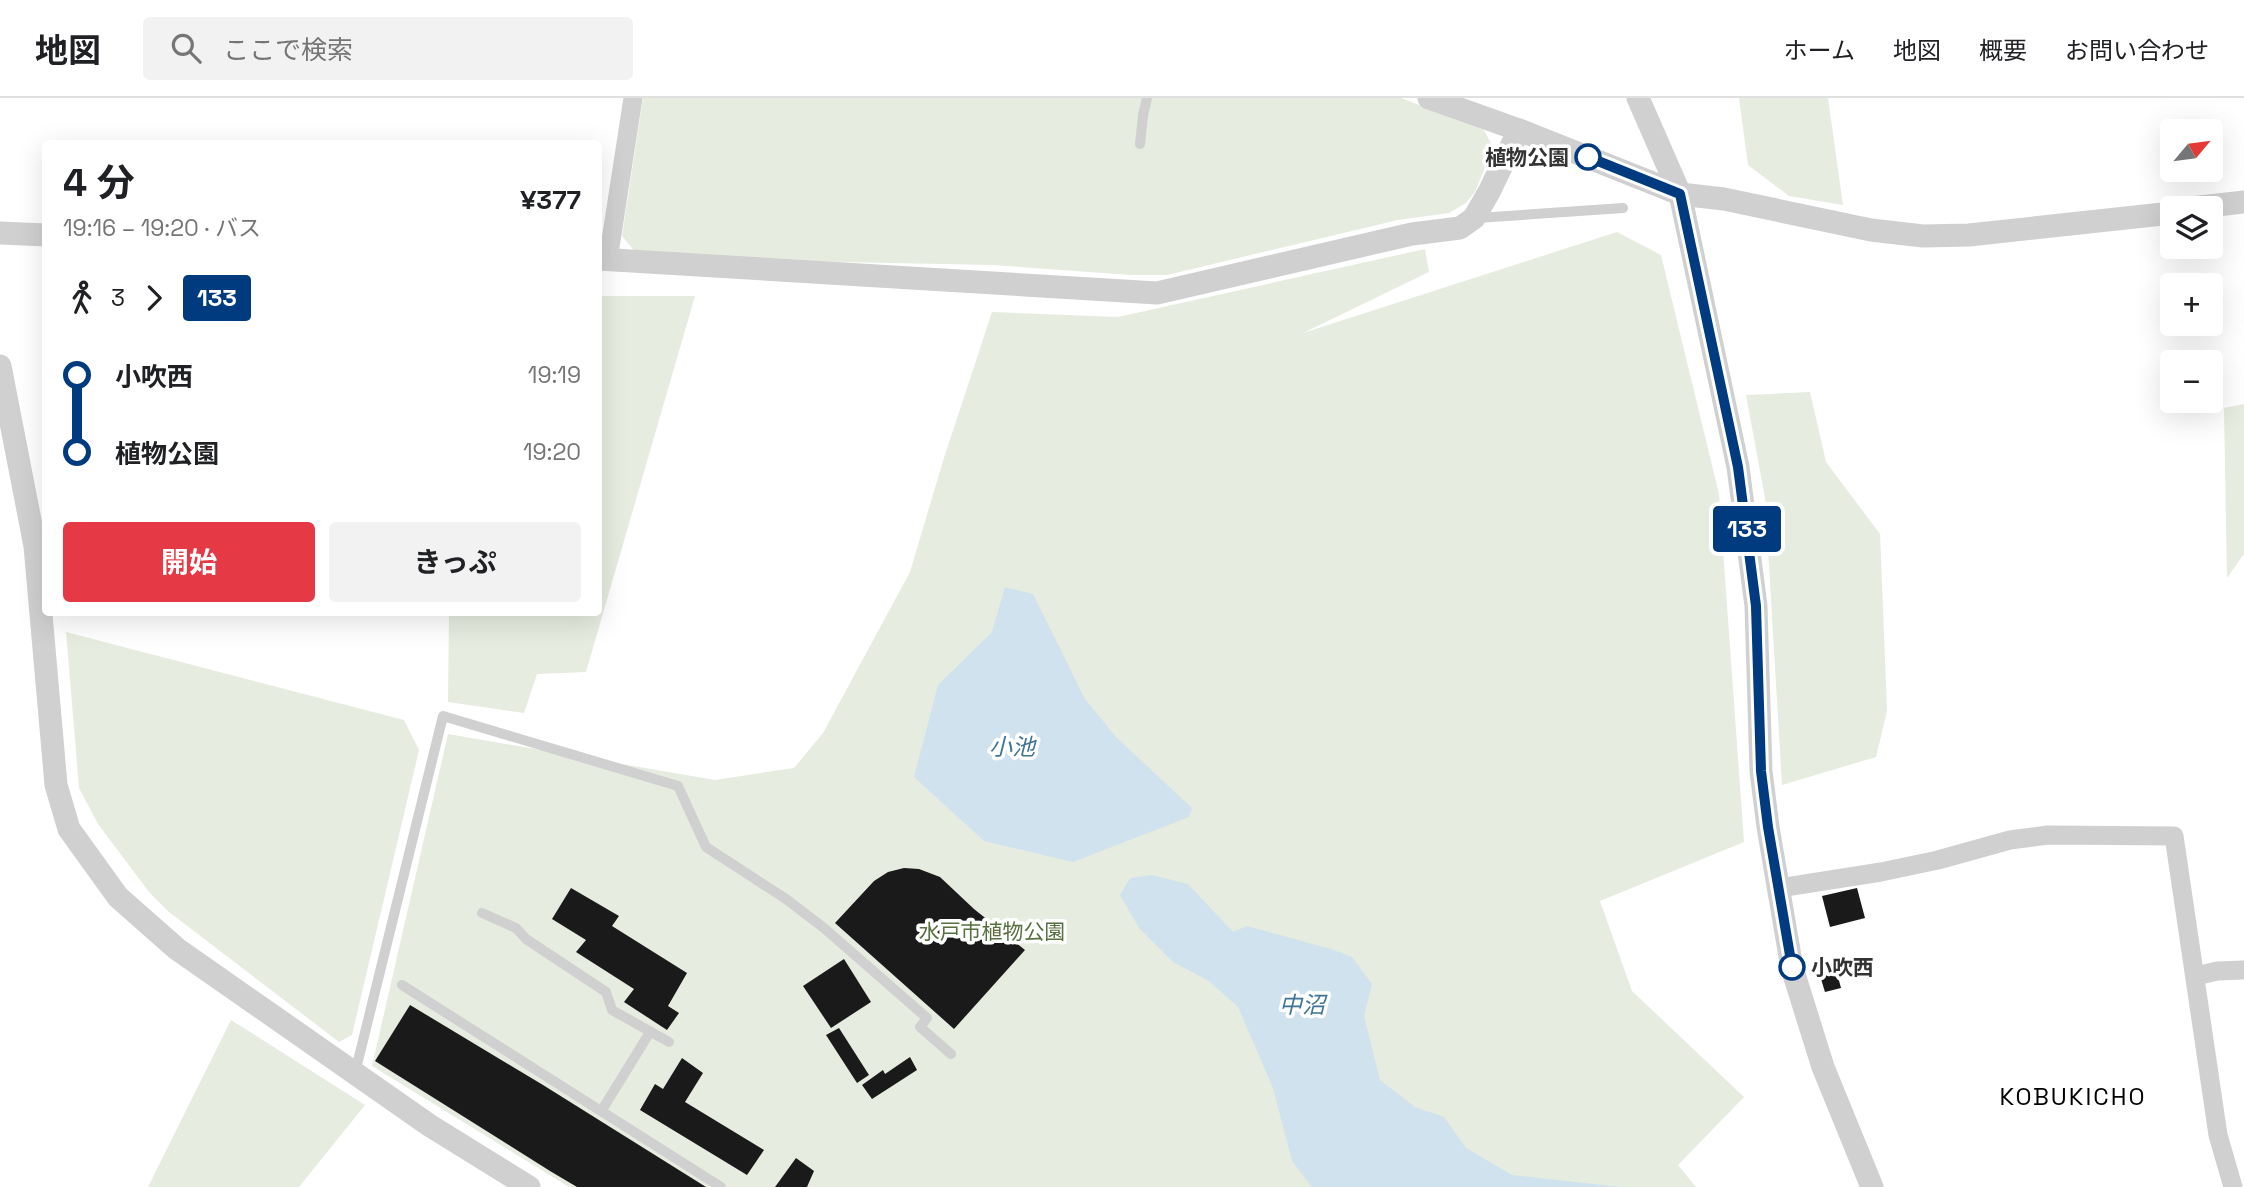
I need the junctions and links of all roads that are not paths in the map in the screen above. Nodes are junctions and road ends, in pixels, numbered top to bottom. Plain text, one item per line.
1 (633, 98) edge
2 (1147, 98) edge
3 (1429, 98) edge
4 (1637, 98) edge
5 (1519, 130) junction
6 (1140, 144) dead end
7 (1680, 194) junction
8 (2244, 202) edge
9 (2223, 204) edge
10 (1623, 208) dead end
11 (2160, 214) edge
12 (1474, 218) junction
13 (0, 233) edge
14 (42, 235) edge
15 (603, 259) edge
16 (0, 366) edge
17 (1779, 888) junction
18 (482, 913) dead end
19 (2244, 970) edge
20 (2196, 976) junction
21 (402, 985) dead end
22 (650, 1032) junction
23 (669, 1042) dead end
24 (951, 1054) dead end
25 (355, 1073) junction
26 (602, 1110) junction
27 (529, 1187) edge
28 (721, 1187) edge
29 (1872, 1187) edge
30 (2233, 1187) edge

1 - 15 street
2 - 6 lane
3 - 5 street
4 - 7 street
5 - 7 street
5 - 12 street
7 - 11 street
7 - 17 street
8 - 9 street
10 - 12 lane
12 - 15 street
13 - 14 street
16 - 25 street
17 - 20 street
17 - 29 street
18 - 22 lane
19 - 20 street
20 - 30 street
21 - 26 lane
22 - 23 lane
22 - 26 lane
24 - 25 lane
25 - 27 street
26 - 28 lane

